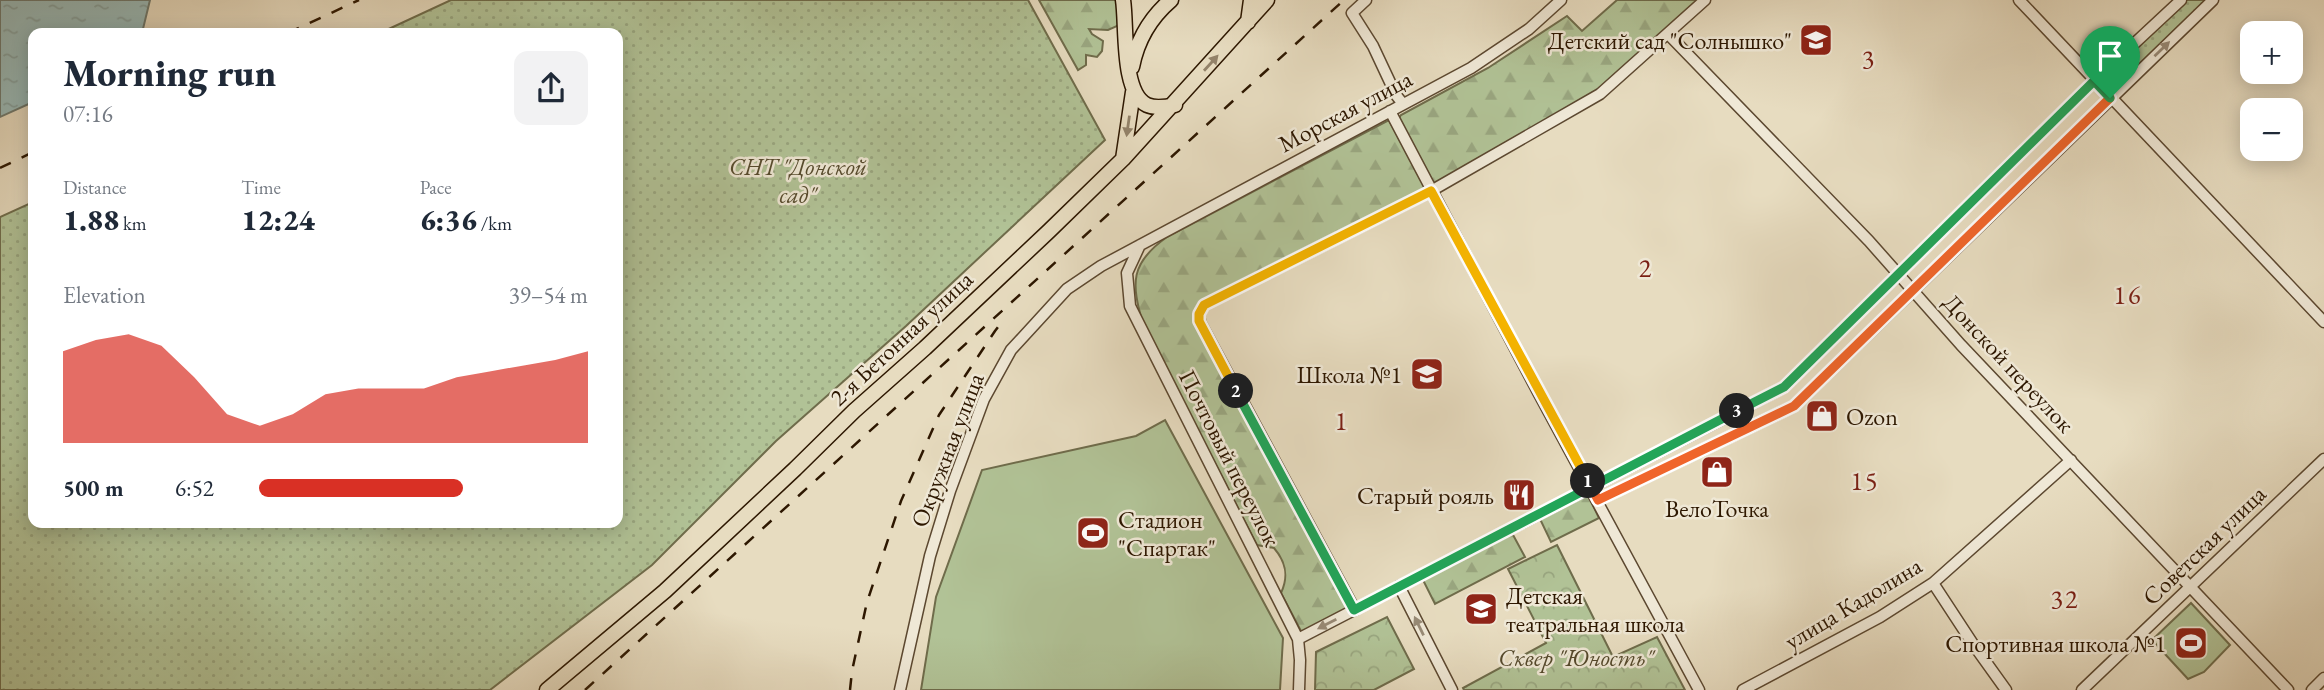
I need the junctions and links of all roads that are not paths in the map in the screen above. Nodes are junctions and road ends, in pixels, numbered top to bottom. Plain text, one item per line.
1 (1123, 0) edge
2 (1171, 0) edge
3 (1251, 0) edge
4 (1267, 0) edge
5 (1366, 0) edge
6 (1561, 0) edge
7 (1705, 0) edge
8 (2019, 0) edge
9 (2181, 0) edge
10 (2213, 0) edge
11 (1248, 22) junction
12 (1669, 34) junction
13 (1130, 75) junction
14 (2094, 81) junction
15 (1133, 92) junction
16 (2110, 98) junction
17 (1403, 104) junction
18 (1175, 105) junction
19 (1390, 111) junction
20 (1123, 159) junction
21 (1431, 191) junction
22 (1140, 245) junction
23 (1899, 275) junction
24 (1912, 290) junction
25 (2324, 322) edge
26 (2324, 459) edge
27 (2071, 460) junction
28 (1591, 487) junction
29 (1598, 500) junction
30 (1933, 583) junction
31 (1399, 586) junction
32 (2192, 586) junction
33 (1354, 610) junction
34 (1298, 639) junction
35 (2324, 678) edge
36 (547, 690) edge
37 (900, 690) edge
38 (1299, 690) edge
39 (1452, 690) edge
40 (1699, 690) edge
41 (1743, 690) edge
42 (2006, 690) edge
43 (2082, 690) edge
44 (2288, 690) edge
45 (2312, 690) edge

1 - 13 main road
2 - 13 main road
3 - 11 main road
4 - 11 main road, 2-я Бетонная улица
5 - 17 street
6 - 17 street, Морская улица
7 - 12 street
8 - 14 street
9 - 14 street
16 -> 10 street
18 -> 11 main road, 2-я Бетонная улица
12 - 21 street
12 - 23 street, Донской переулок
13 - 15 main road
14 - 16 street
14 - 23 street
15 - 18 main road
15 -> 20 main road
16 - 24 street
16 - 25 street
17 - 19 street, Морская улица
18 - 20 main road, 2-я Бетонная улица
19 - 21 street
19 - 22 street, Морская улица
20 - 36 main road, 2-я Бетонная улица
21 - 28 street
21 - 33 street
22 - 34 street, Почтовый переулок
22 - 37 street, Окружная улица
23 - 24 street, Донской переулок
23 - 28 street
24 - 27 street, Донской переулок
24 - 29 street
26 - 32 street, Советская улица
27 - 30 street, улица Кадолина
27 - 32 street, Донской переулок
28 - 29 street
28 - 31 street
29 - 40 street
30 - 41 street, улица Кадолина
30 - 42 street
31 - 33 street
39 -> 31 street
32 - 43 street, Советская улица
32 - 44 street, Донской переулок
33 -> 34 street
34 - 38 street, Почтовый переулок
35 - 45 street

